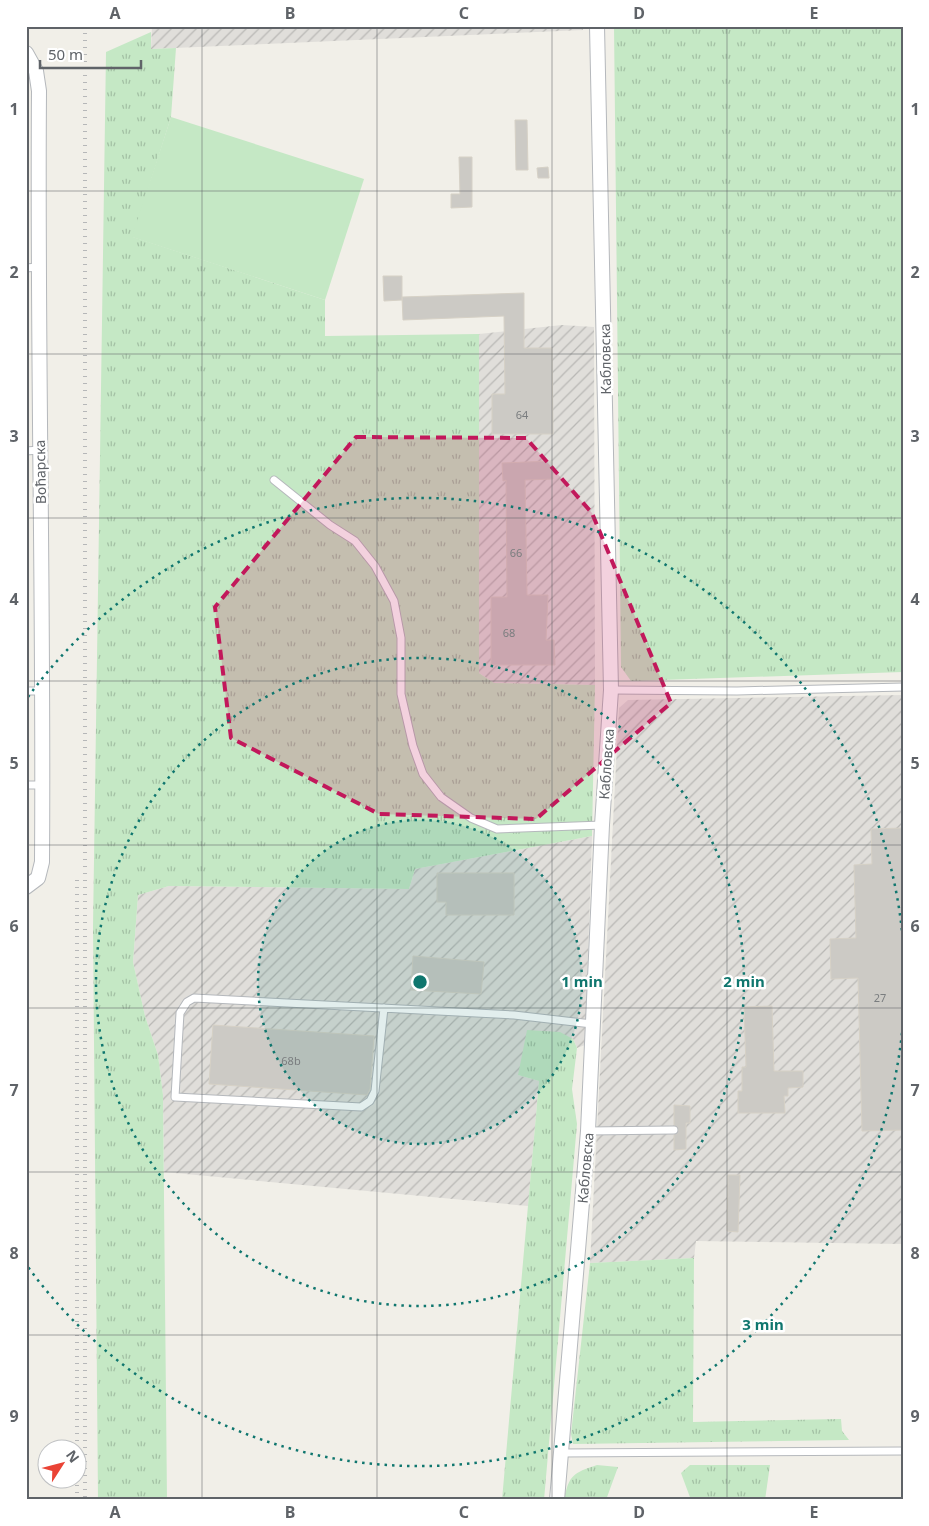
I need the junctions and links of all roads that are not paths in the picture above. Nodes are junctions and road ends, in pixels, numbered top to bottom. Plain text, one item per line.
1 (597, 26) edge
2 (26, 53) edge
3 (32, 268) edge
4 (33, 451) edge
5 (274, 480) dead end
6 (903, 687) edge
7 (611, 690) junction
8 (26, 691) edge
9 (43, 691) junction
10 (26, 785) edge
11 (42, 785) junction
12 (602, 824) junction
13 (26, 887) edge
14 (384, 1008) junction
15 (592, 1024) junction
16 (674, 1130) dead end
17 (588, 1131) junction
18 (903, 1451) edge
19 (561, 1454) junction
20 (557, 1500) edge

1 - 7 street, Кабловска
2 - 3 street, Воћарска
3 - 4 street, Воћарска
4 - 9 street, Воћарска
5 - 12 lane
6 - 7 lane
7 - 12 street, Кабловска
8 - 9 lane
9 - 11 street, Воћарска
10 - 11 lane
11 - 13 street, Воћарска
12 - 15 street, Кабловска
14 - 14 lane
14 - 15 lane
15 - 17 street, Кабловска
16 - 17 lane
17 - 19 street, Кабловска
18 - 19 lane
19 - 20 street, Кабловска

